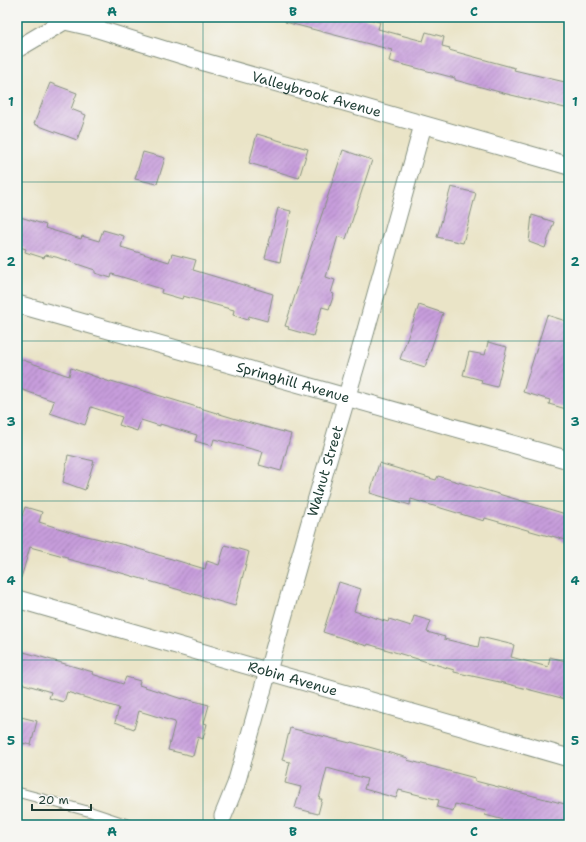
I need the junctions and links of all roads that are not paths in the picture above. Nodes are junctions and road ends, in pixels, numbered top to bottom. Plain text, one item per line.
1 (68, 19) edge
2 (17, 49) edge
3 (423, 125) junction
4 (569, 166) edge
5 (17, 304) edge
6 (346, 397) junction
7 (569, 460) edge
8 (17, 599) edge
9 (269, 671) junction
10 (569, 758) edge
11 (17, 792) edge
12 (221, 821) edge
13 (130, 825) edge

1 - 2 street
1 - 3 street, Valleybrook Avenue
3 - 4 street, Valleybrook Avenue
3 - 6 street, Walnut Street
5 - 6 street, Springhill Avenue
6 - 7 street, Springhill Avenue
6 - 9 street, Walnut Street
8 - 9 street, Robin Avenue
9 - 10 street, Robin Avenue
9 - 12 street, Walnut Street
11 - 13 lane

